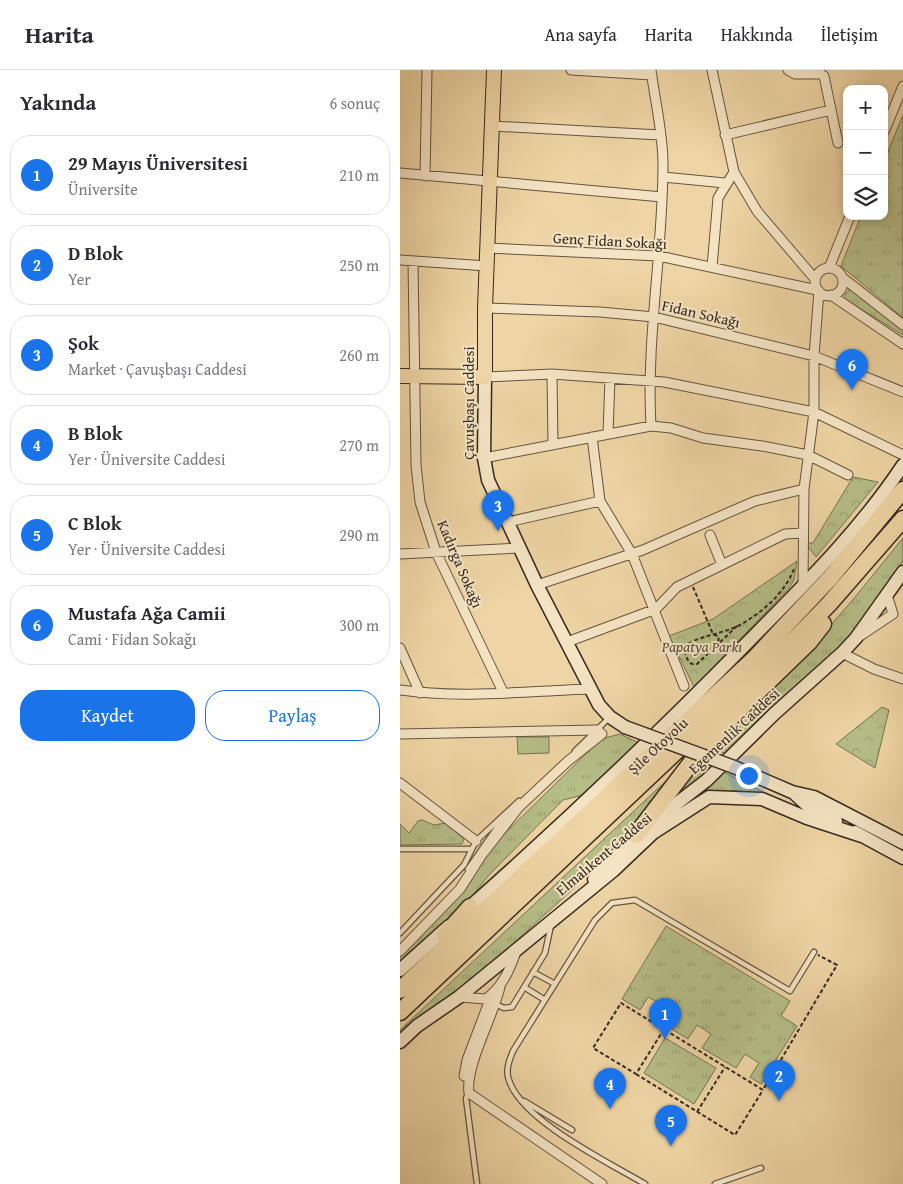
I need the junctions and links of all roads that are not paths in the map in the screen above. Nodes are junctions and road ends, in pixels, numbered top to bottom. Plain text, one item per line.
1 (428, 70) edge
2 (494, 70) edge
3 (571, 70) edge
4 (712, 70) edge
5 (788, 70) edge
6 (651, 72) edge
7 (903, 86) edge
8 (831, 110) junction
9 (492, 126) junction
10 (885, 130) edge
11 (660, 135) junction
12 (725, 135) junction
13 (838, 143) dead end
14 (734, 172) junction
15 (400, 173) edge
16 (425, 176) junction
17 (663, 177) junction
18 (490, 180) junction
19 (725, 183) junction
20 (662, 197) junction
21 (848, 220) edge
22 (487, 248) junction
23 (659, 256) junction
24 (400, 260) edge
25 (413, 261) junction
26 (487, 266) junction
27 (712, 267) junction
28 (829, 268) junction
29 (842, 278) junction
30 (815, 279) junction
31 (818, 290) junction
32 (831, 296) junction
33 (485, 308) junction
34 (654, 317) junction
35 (903, 325) edge
36 (903, 344) edge
37 (814, 356) junction
38 (552, 374) junction
39 (400, 376) edge
40 (415, 376) junction
41 (484, 377) junction
42 (610, 378) junction
43 (648, 381) junction
44 (903, 392) edge
45 (814, 412) junction
46 (651, 426) junction
47 (608, 434) junction
48 (592, 437) junction
49 (553, 445) junction
50 (808, 455) junction
51 (903, 455) edge
52 (484, 458) junction
53 (903, 465) edge
54 (848, 474) dead end
55 (804, 489) junction
56 (903, 490) edge
57 (600, 501) junction
58 (903, 519) edge
59 (508, 522) junction
60 (803, 533) junction
61 (710, 535) dead end
62 (520, 548) junction
63 (436, 552) junction
64 (400, 554) edge
65 (632, 554) junction
66 (722, 565) junction
67 (903, 572) edge
68 (537, 585) junction
69 (803, 585) junction
70 (887, 595) junction
71 (656, 609) junction
72 (898, 614) edge
73 (856, 638) junction
74 (567, 642) junction
75 (400, 648) edge
76 (842, 653) junction
77 (903, 679) edge
78 (684, 686) dead end
79 (590, 689) junction
80 (400, 690) edge
81 (503, 692) junction
82 (420, 693) junction
83 (610, 717) junction
84 (597, 730) junction
85 (400, 734) edge
86 (400, 783) edge
87 (811, 801) junction
88 (508, 811) junction
89 (636, 835) junction
90 (862, 836) junction
91 (903, 843) edge
92 (474, 845) junction
93 (400, 849) edge
94 (903, 858) edge
95 (574, 901) junction
96 (470, 907) junction
97 (552, 920) junction
98 (400, 933) edge
99 (400, 945) edge
100 (517, 949) junction
101 (400, 951) edge
102 (814, 952) road end
103 (400, 970) edge
104 (534, 972) junction
105 (400, 983) edge
106 (555, 984) junction
107 (524, 987) junction
108 (400, 990) edge
109 (459, 997) junction
110 (545, 1000) junction
111 (490, 1002) junction
112 (400, 1012) edge
113 (417, 1026) junction
114 (400, 1042) edge
115 (400, 1047) edge
116 (468, 1096) junction
117 (519, 1098) junction
118 (572, 1130) dead end
119 (761, 1168) dead end
120 (477, 1184) edge
121 (601, 1184) edge
122 (644, 1184) edge
123 (715, 1184) edge

1 - 16 street
2 - 9 main road, Çavuşbaşı Caddesi
3 - 6 street
4 - 12 street
5 - 8 street
6 - 11 street
7 - 10 street
8 - 12 street
8 - 13 street
9 - 11 street
9 - 18 main road, Çavuşbaşı Caddesi
11 - 17 street
12 - 14 street
14 - 19 street
14 - 30 street
15 - 16 street
16 - 18 street
17 - 19 street
17 - 20 street
18 - 20 street
18 - 22 main road, Çavuşbaşı Caddesi
19 - 27 street
20 - 23 street
21 - 28 street
22 - 23 street, Genç Fidan Sokağı
22 - 26 main road, Çavuşbaşı Caddesi
23 - 27 street, Genç Fidan Sokağı
23 - 34 street
24 - 25 street
25 - 26 street
25 - 40 street, Kadırga Sokağı
26 - 33 main road, Çavuşbaşı Caddesi
27 - 31 street, Genç Fidan Sokağı
28 - 29 street
28 - 30 street
29 - 32 street
29 - 35 street
30 - 31 street
31 - 32 street
31 - 37 street
32 - 36 street
33 - 34 street, Fidan Sokağı
33 - 41 main road, Çavuşbaşı Caddesi
34 - 37 street, Fidan Sokağı
34 - 43 street
37 - 44 street, Fidan Sokağı
37 - 45 street
38 - 41 street
38 - 42 street
38 - 49 street
39 - 40 main road
40 - 41 main road
40 - 63 street, Kadırga Sokağı
41 - 52 main road, Çavuşbaşı Caddesi
42 - 43 street
42 - 47 street
43 - 45 street
43 - 46 street
45 - 50 street
45 - 51 street
46 - 47 street
46 - 50 street
47 - 48 street
48 - 49 street
48 - 57 street
49 - 52 street
50 - 54 street
50 - 55 street
52 - 59 main road, Çavuşbaşı Caddesi
53 - 69 main road
55 - 60 street
55 - 65 street
56 - 108 highway, Şile Otoyolu
57 - 59 street
57 - 65 street
58 - 89 highway
58 - 112 highway, Şile Otoyolu
59 - 62 main road, Çavuşbaşı Caddesi
60 - 66 street
60 - 69 street
61 - 66 street
62 - 63 street
62 - 68 main road, Çavuşbaşı Caddesi
63 - 64 street
63 - 81 street, Kadırga Sokağı
65 - 68 street
65 - 71 street
66 - 71 street
67 - 70 main road, Egemenlik Caddesi
68 - 74 main road, Çavuşbaşı Caddesi
69 - 96 main road
70 - 72 street
70 - 73 main road, Egemenlik Caddesi
71 - 74 street
71 - 78 street
72 - 73 street
73 - 76 main road, Egemenlik Caddesi
74 - 79 main road, Çavuşbaşı Caddesi
75 - 82 street
76 - 77 street
76 - 89 main road, Egemenlik Caddesi
79 - 81 street
79 - 83 main road, Çavuşbaşı Caddesi
80 - 82 street
81 - 82 street
83 - 84 lane
83 - 87 main road, Çavuşbaşı Caddesi, bridge
84 - 85 street
84 - 88 lane
84 - 101 street
86 - 92 street
87 - 90 main road
87 - 91 main road
88 - 92 lane
88 - 99 lane
89 - 95 main road, Egemenlik Caddesi
90 - 94 main road
90 - 95 main road, Elmalıkent Caddesi
92 - 93 lane
92 - 98 lane
95 - 97 main road, Elmalıkent Caddesi
96 - 103 main road
96 - 105 highway
97 - 100 main road, Elmalıkent Caddesi
97 - 104 lane
100 - 109 main road, Elmalıkent Caddesi
100 - 111 street
102 - 106 lane
104 - 106 lane
104 - 107 lane
106 - 110 lane
107 - 110 lane
107 - 111 lane
109 - 111 street
109 - 113 main road, Elmalıkent Caddesi
110 - 117 lane
111 - 116 street
113 - 114 main road, Elmalıkent Caddesi
113 - 115 main road
116 - 120 lane
116 - 121 street
117 - 118 lane
117 - 122 lane
119 - 123 lane

